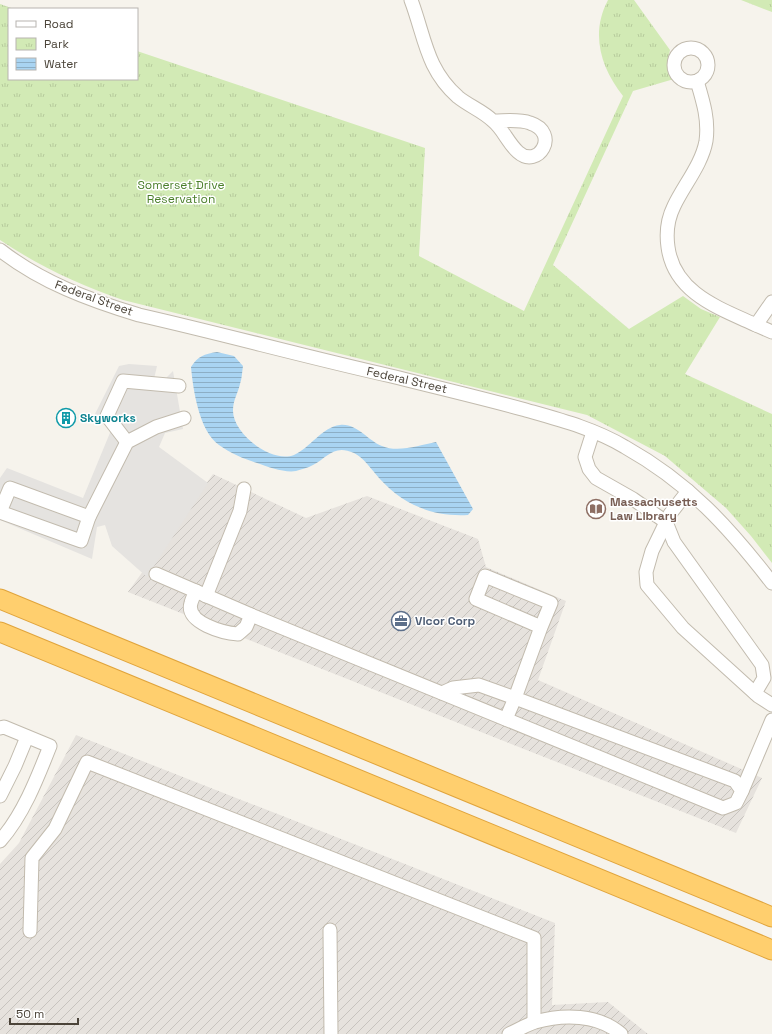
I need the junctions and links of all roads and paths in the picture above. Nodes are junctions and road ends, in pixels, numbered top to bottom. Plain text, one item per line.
1 (411, 0) edge
2 (697, 81) dead end
3 (494, 121) dead end
4 (0, 250) edge
5 (772, 302) edge
6 (756, 325) junction
7 (772, 332) edge
8 (179, 386) dead end
9 (184, 418) dead end
10 (593, 432) junction
11 (127, 442) junction
12 (244, 489) dead end
13 (688, 491) junction
14 (0, 512) edge
15 (89, 517) junction
16 (666, 522) junction
17 (156, 574) dead end
18 (772, 583) edge
19 (201, 594) junction
20 (0, 599) edge
21 (251, 615) junction
22 (541, 627) junction
23 (0, 632) edge
24 (442, 693) junction
25 (755, 693) junction
26 (515, 698) junction
27 (772, 705) edge
28 (506, 719) junction
29 (772, 720) edge
30 (0, 728) edge
31 (27, 737) junction
32 (742, 791) junction
33 (0, 796) edge
34 (0, 841) edge
35 (772, 917) edge
36 (330, 930) dead end
37 (30, 931) dead end
38 (772, 950) edge
39 (534, 1022) junction
40 (331, 1034) edge
41 (509, 1034) edge
42 (621, 1034) edge

1 - 3 street
2 - 6 street
4 - 10 street, Federal Street
5 - 6 street
6 - 7 street
8 - 11 street
9 - 11 street
10 - 13 street, Federal Street
10 - 16 street
11 - 15 street
12 - 19 street
13 - 16 street
13 - 18 street, Federal Street
14 - 15 street
14 - 15 street
16 - 25 street
16 - 25 street
17 - 19 street
19 - 21 street
19 - 21 street
20 - 35 highway
21 - 24 street
22 - 22 street
22 - 26 street
23 - 38 highway
24 - 26 street
24 - 28 street
25 - 27 street
26 - 28 street
26 - 32 street
28 - 32 street
29 - 32 street
30 - 31 street
31 - 33 street
31 - 34 street
36 - 40 street
37 - 39 street
39 - 41 street
39 - 42 street

